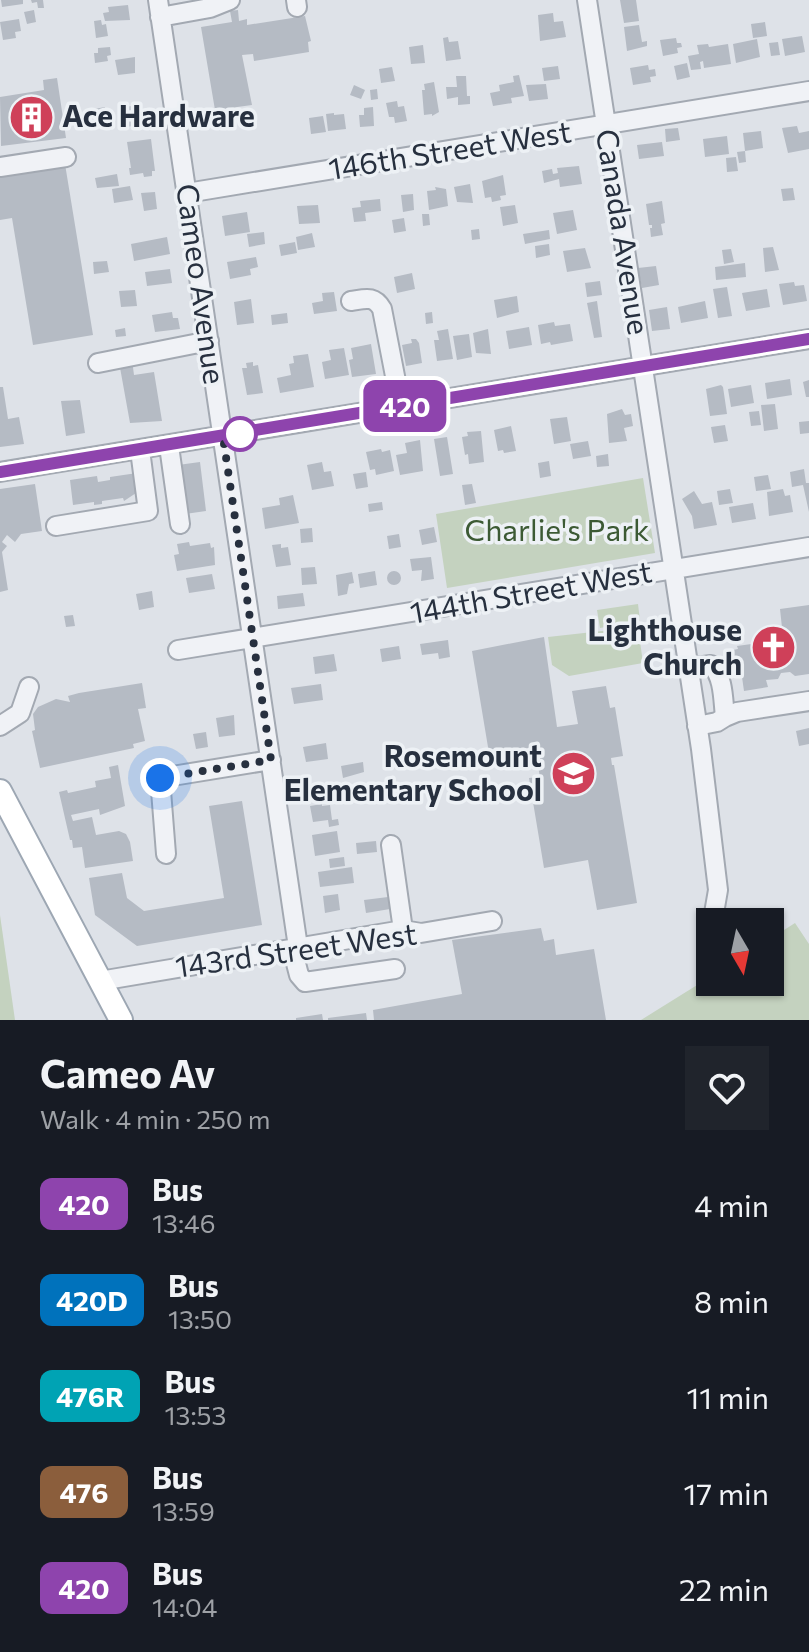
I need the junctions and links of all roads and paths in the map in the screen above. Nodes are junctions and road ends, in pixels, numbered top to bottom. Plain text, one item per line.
1 (230, 0) edge
2 (587, 0) edge
3 (159, 9) edge
4 (809, 91) edge
5 (605, 126) junction
6 (66, 157) dead end
7 (0, 167) edge
8 (187, 193) junction
9 (351, 301) dead end
10 (809, 339) edge
11 (210, 348) junction
12 (98, 363) dead end
13 (643, 366) junction
14 (401, 407) junction
15 (223, 437) junction
16 (169, 446) junction
17 (140, 450) junction
18 (0, 472) edge
19 (180, 524) dead end
20 (56, 526) dead end
21 (809, 547) edge
22 (674, 569) junction
23 (253, 640) junction
24 (178, 650) dead end
25 (689, 668) junction
26 (29, 687) dead end
27 (809, 701) edge
28 (725, 717) junction
29 (0, 726) edge
30 (697, 726) junction
31 (271, 760) junction
32 (0, 791) edge
33 (391, 845) dead end
34 (166, 854) dead end
35 (715, 908) edge
36 (492, 921) dead end
37 (412, 931) junction
38 (295, 948) junction
39 (395, 969) dead end
40 (100, 981) junction
41 (121, 1020) edge

1 - 3 street
2 - 5 street, Canada Avenue
3 - 8 street, Cameo Avenue
4 - 5 street, 146th Street West
5 - 8 street, 146th Street West
5 - 13 street, Canada Avenue
6 - 7 street
8 - 11 street, Cameo Avenue
9 - 14 street
10 - 13 street
11 - 12 street
11 - 15 street, Cameo Avenue
13 - 14 street
13 - 22 street, Canada Avenue
14 - 15 street
15 - 16 street
15 - 23 street, Cameo Avenue
16 - 17 street
16 - 19 street
17 - 18 street
17 - 20 street
21 - 22 street, 144th Street West
22 - 23 street, 144th Street West
22 - 25 street, Canada Avenue
23 - 24 street, 144th Street West
23 - 31 street, Cameo Avenue
25 - 28 street
25 - 30 street, Canada Avenue
26 - 29 street
27 - 28 street
28 - 30 street
30 - 35 street, Canada Avenue
31 - 34 street
31 - 38 street, Cameo Avenue
32 - 40 main road
33 - 37 street
36 - 37 street, 143rd Street West
37 - 38 street, 143rd Street West
38 - 39 street, Cameo Avenue
38 - 40 street, 143rd Street West
40 - 41 main road

